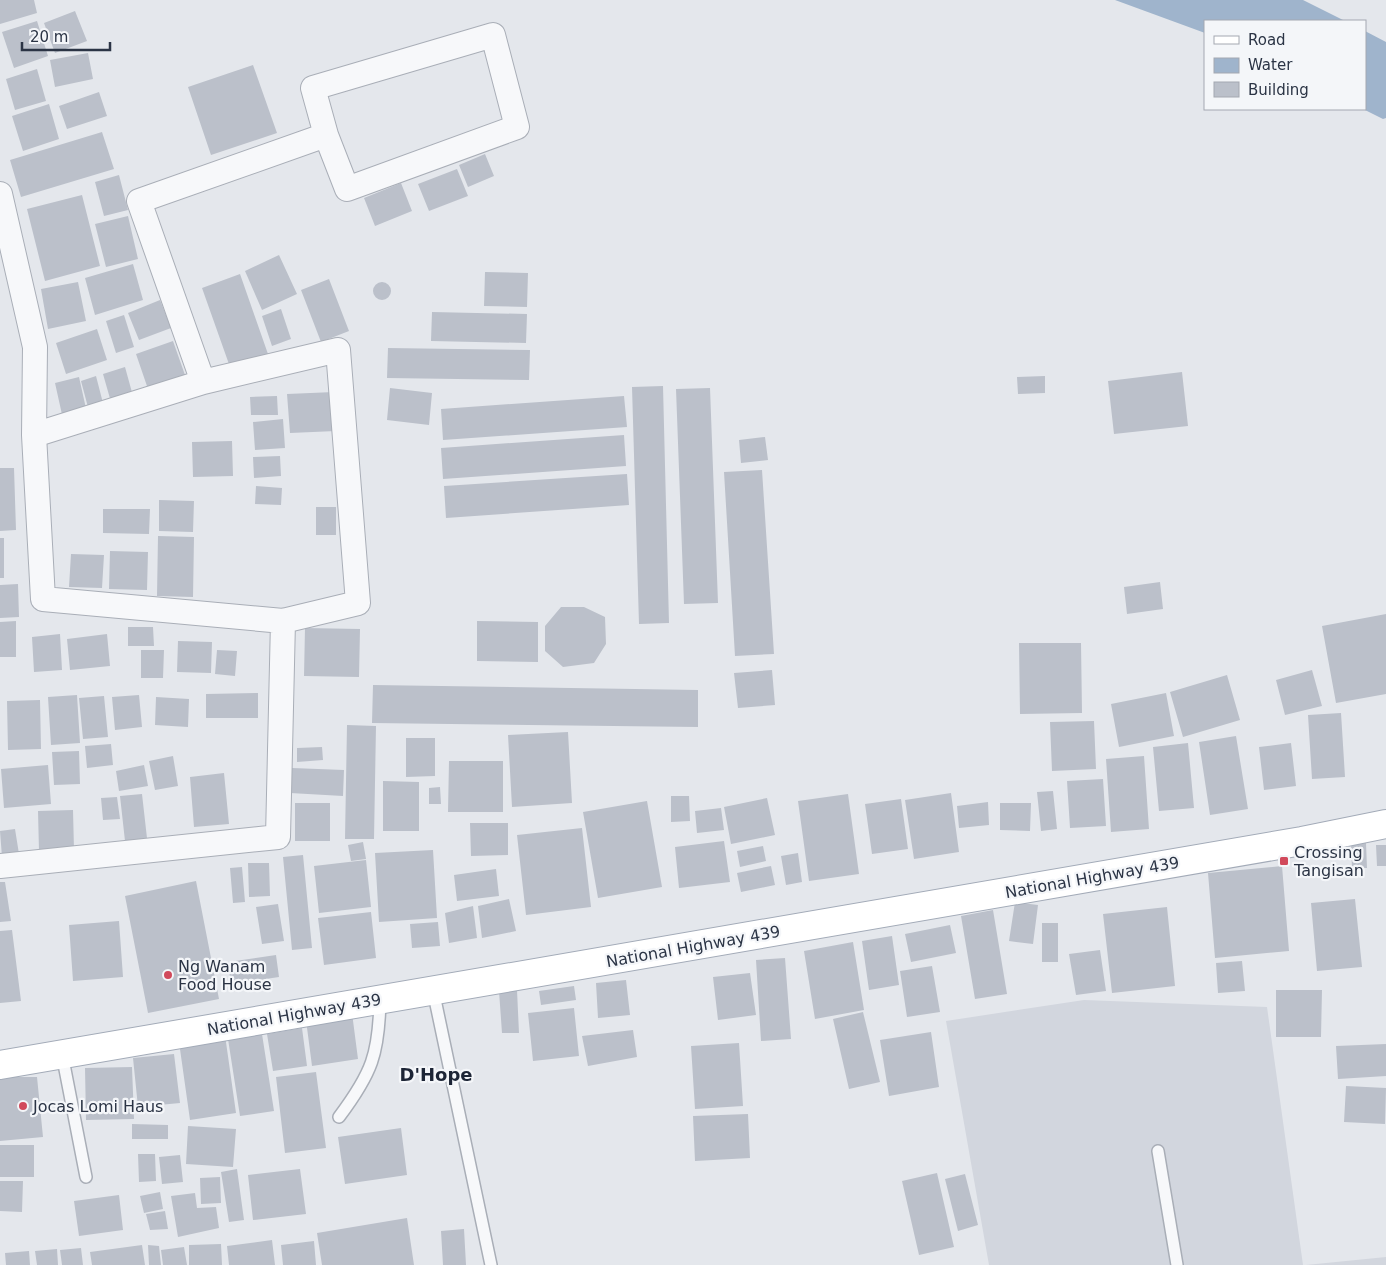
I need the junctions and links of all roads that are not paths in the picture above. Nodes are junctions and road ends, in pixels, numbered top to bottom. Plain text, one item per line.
1 (326, 135) junction
2 (0, 194) edge
3 (203, 382) junction
4 (34, 435) junction
5 (283, 621) junction
6 (1386, 824) edge
7 (0, 866) edge
8 (433, 990) junction
9 (380, 999) junction
10 (62, 1054) junction
11 (0, 1065) edge
12 (339, 1117) dead end
13 (1158, 1150) dead end
14 (86, 1177) dead end
15 (491, 1265) edge
16 (1177, 1265) edge

1 - 1 street
1 - 3 street
2 - 4 street
3 - 4 street
3 - 5 street
4 - 5 street
5 - 7 street
6 - 8 main road, National Highway 439
8 - 9 main road, National Highway 439
8 - 15 lane
9 - 10 main road, National Highway 439
9 - 12 lane
10 - 11 main road, National Highway 439
10 - 14 lane
13 - 16 lane

